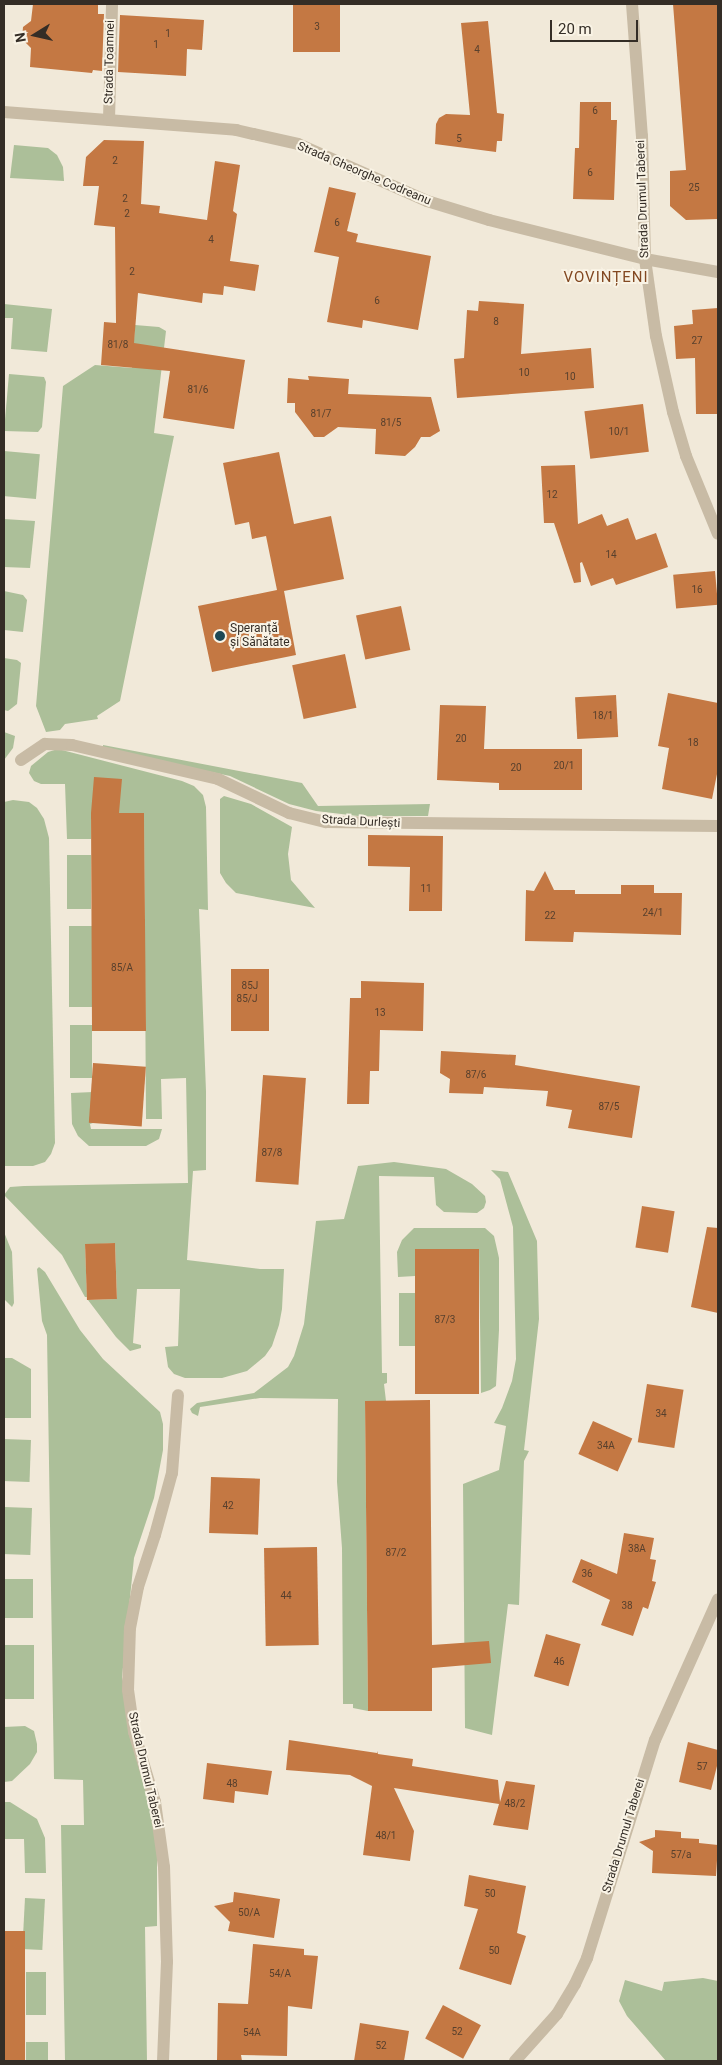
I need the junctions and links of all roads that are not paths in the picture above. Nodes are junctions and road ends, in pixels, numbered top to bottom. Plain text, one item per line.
1 (112, 4) edge
2 (632, 4) edge
3 (4, 112) edge
4 (109, 120) junction
5 (645, 259) junction
6 (718, 272) edge
7 (718, 534) edge
8 (21, 760) dead end
9 (718, 826) edge
10 (178, 1395) dead end
11 (718, 1599) edge
12 (162, 2061) edge
13 (515, 2061) edge

1 - 4 street, Strada Toamnei
2 - 5 street, Strada Drumul Taberei
3 - 4 street, Strada Gheorghe Codreanu
4 - 5 street, Strada Gheorghe Codreanu
5 - 6 street, Strada Gheorghe Codreanu
5 - 7 street, Strada Drumul Taberei
8 - 9 street, Strada Durlești
10 - 12 street, Strada Drumul Taberei
11 - 13 street, Strada Drumul Taberei

